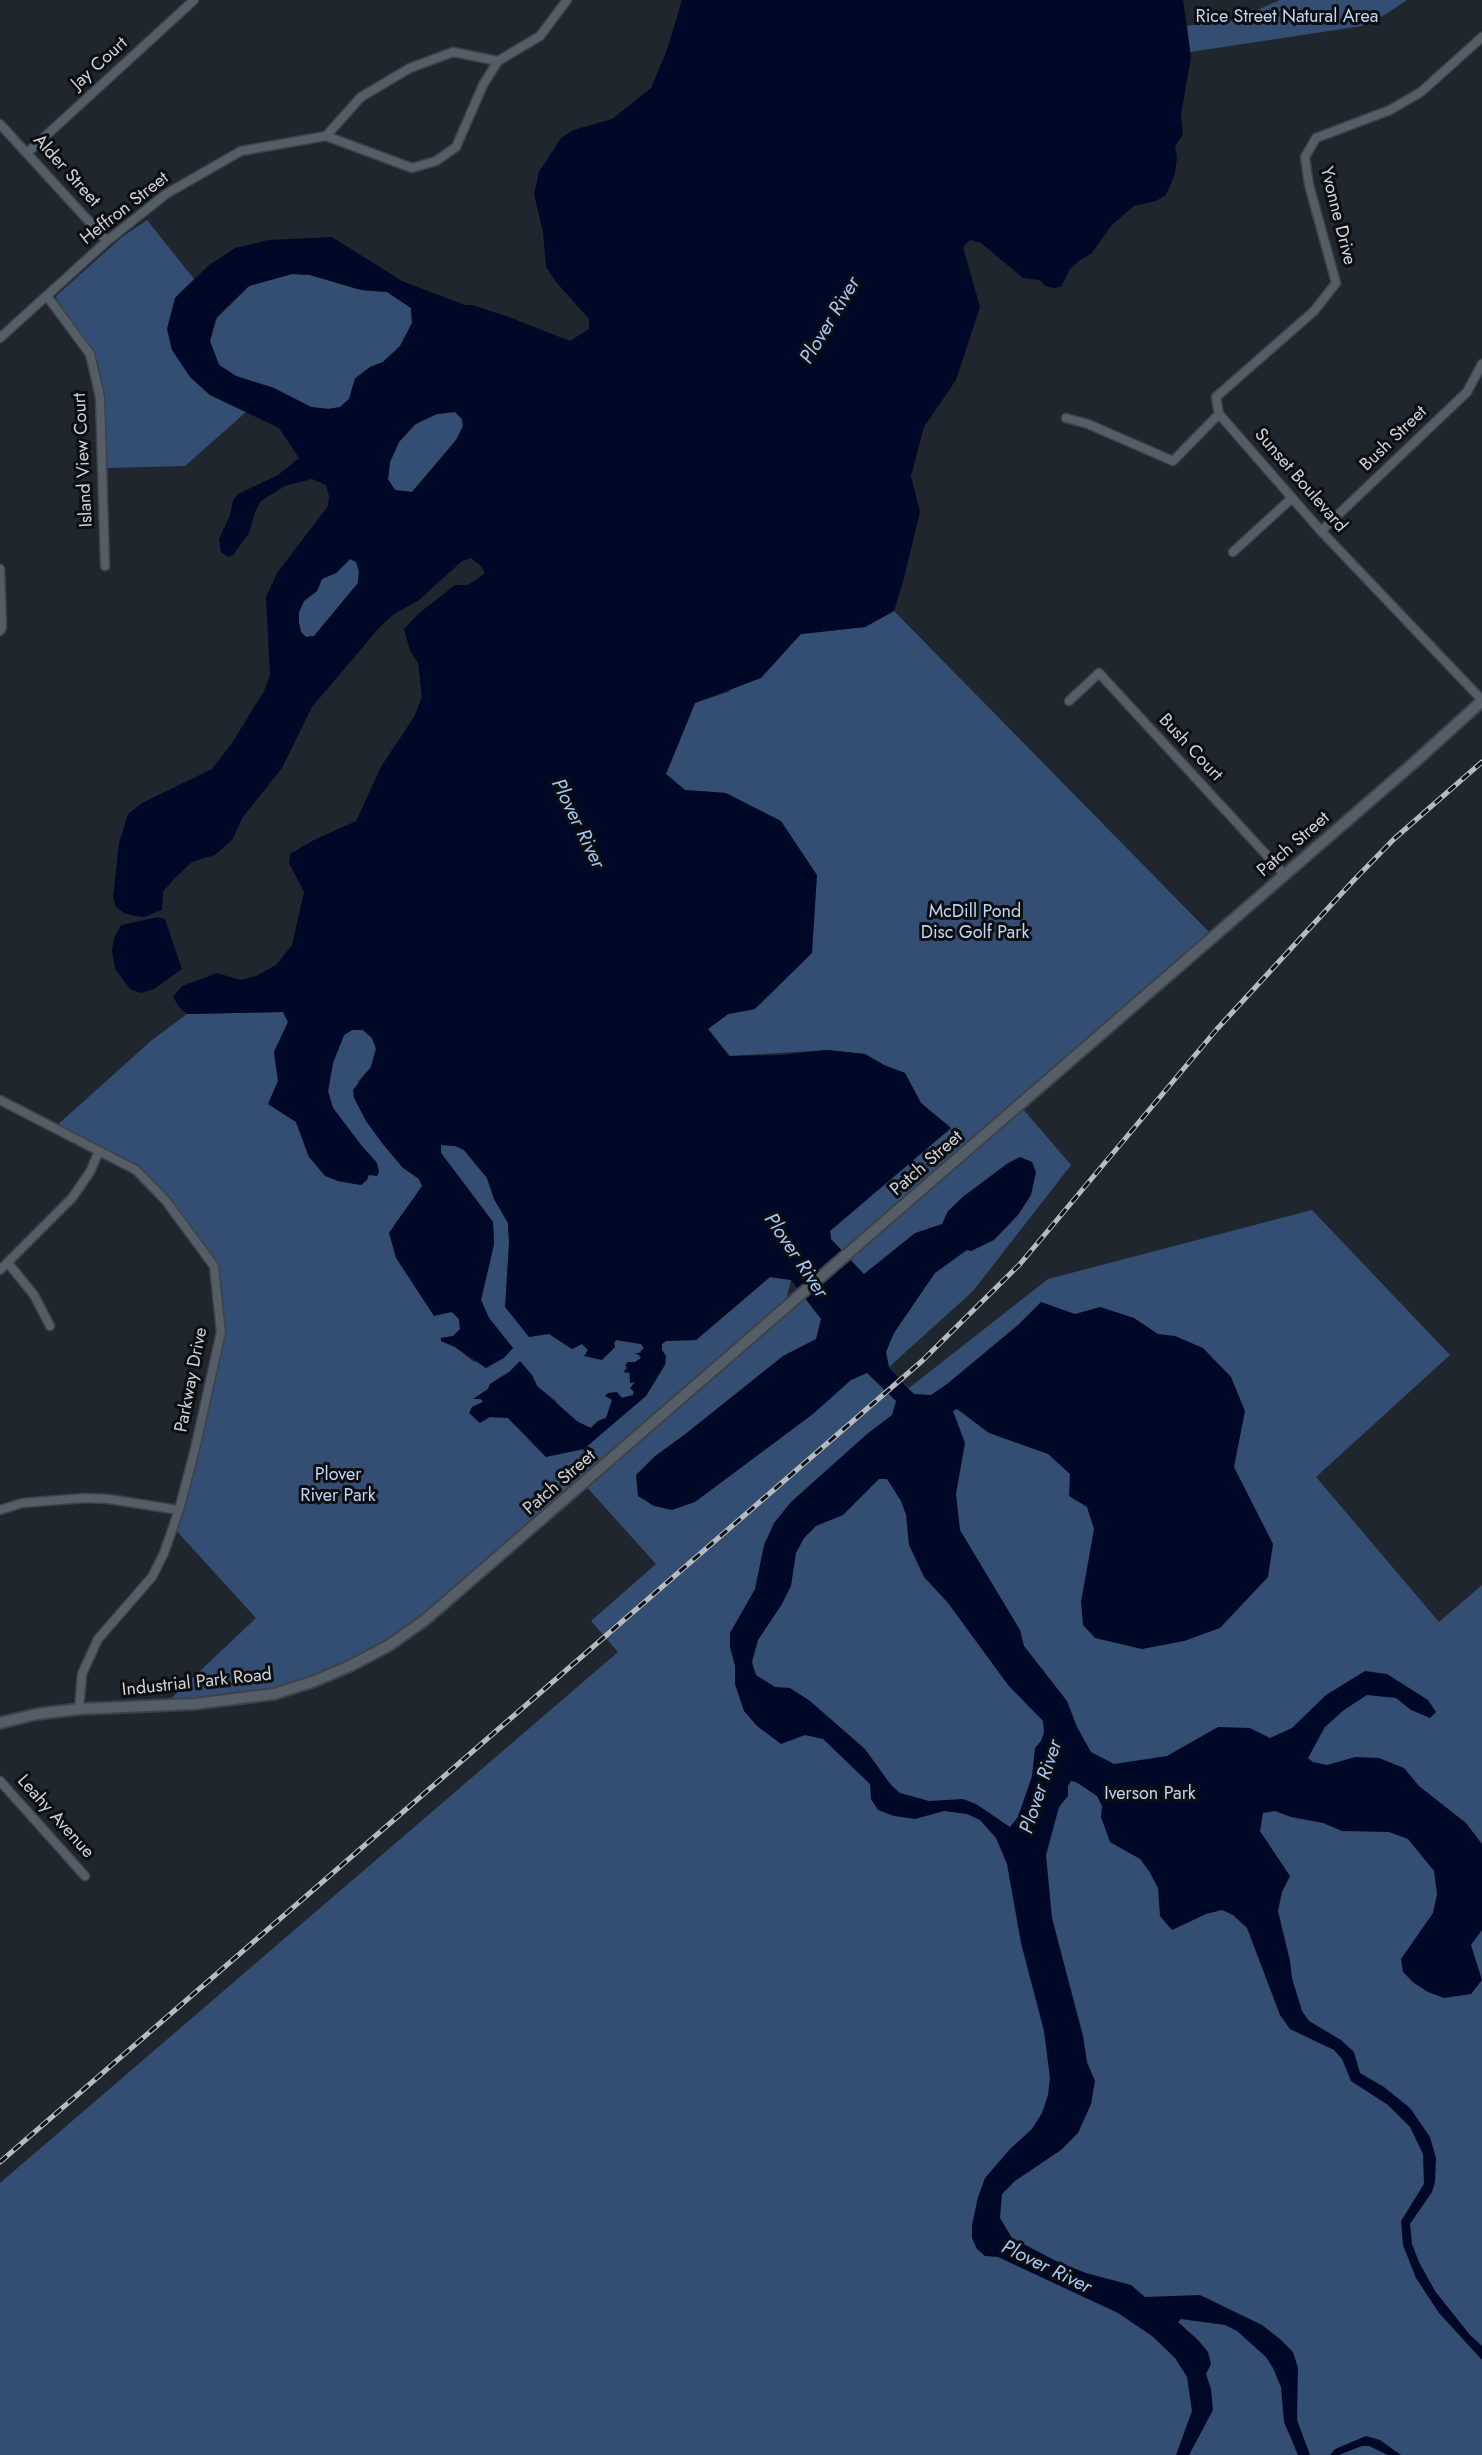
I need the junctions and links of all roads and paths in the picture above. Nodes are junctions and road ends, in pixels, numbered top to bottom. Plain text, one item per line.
1 (194, 0) edge
2 (567, 0) edge
3 (1482, 37) edge
4 (498, 61) junction
5 (0, 124) edge
6 (326, 136) junction
7 (27, 153) junction
8 (107, 241) junction
9 (47, 296) junction
10 (0, 338) edge
11 (1482, 364) edge
12 (1219, 414) junction
13 (1066, 418) dead end
14 (1292, 498) junction
15 (1321, 531) junction
16 (1233, 552) dead end
17 (105, 566) dead end
18 (0, 569) edge
19 (0, 631) edge
20 (1482, 700) edge
21 (1069, 701) dead end
22 (1285, 875) junction
23 (0, 1100) edge
24 (99, 1151) junction
25 (8, 1263) junction
26 (0, 1270) edge
27 (50, 1326) dead end
28 (0, 1510) edge
29 (178, 1510) junction
30 (388, 1646) joint
31 (79, 1709) junction
32 (0, 1723) edge
33 (0, 1780) edge
34 (85, 1876) dead end

1 - 7 street, Jay Court
2 - 4 street
3 - 12 street, Yvonne Drive
4 - 6 street
4 - 6 street
5 - 7 street, Alder Street
6 - 8 street, Heffron Street
7 - 8 street, Alder Street
8 - 9 street, Heffron Street
9 - 10 street, Heffron Street
9 - 17 street, Island View Court
11 - 15 street, Bush Street
12 - 13 street
12 - 14 street, Sunset Boulevard
14 - 15 street, Sunset Boulevard
14 - 16 street
15 - 20 street, Sunset Boulevard
18 - 19 street
20 - 22 street, Patch Street
21 - 22 street, Bush Court
22 - 30 street, Patch Street
23 - 24 street, Parkway Drive
24 - 25 street
24 - 29 street, Parkway Drive
25 - 26 street
25 - 27 street
28 - 29 street
29 - 31 street, Parkway Drive
30 - 31 street, Industrial Park Road
31 - 32 street, Industrial Park Road
33 - 34 street, Leahy Avenue

